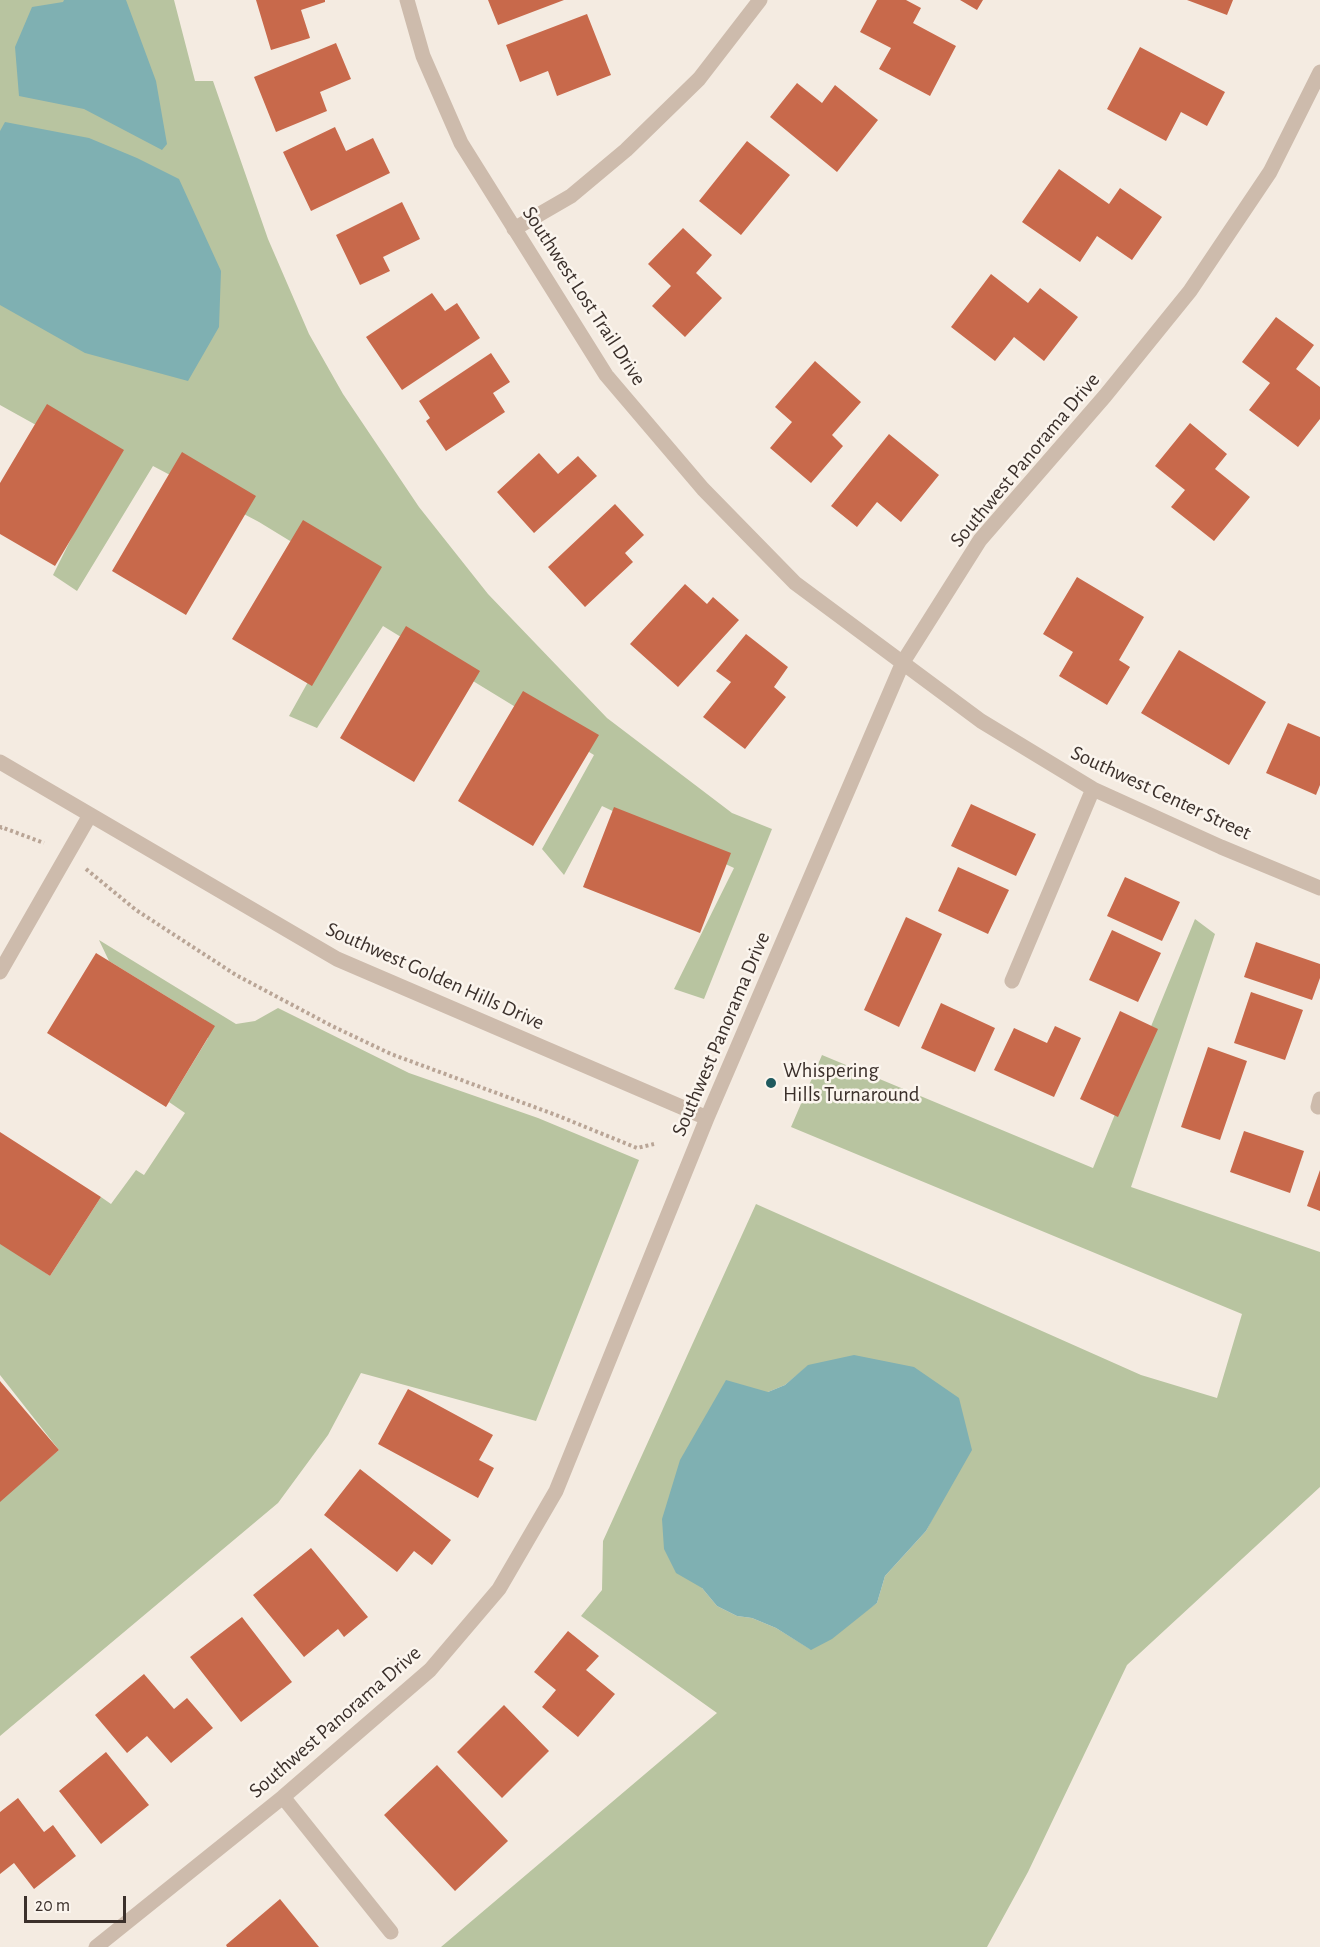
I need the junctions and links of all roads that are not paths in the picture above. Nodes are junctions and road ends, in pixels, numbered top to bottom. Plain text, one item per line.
1 (406, 0) edge
2 (760, 0) edge
3 (1320, 72) edge
4 (514, 229) junction
5 (903, 662) junction
6 (0, 762) edge
7 (1093, 789) junction
8 (90, 814) junction
9 (1320, 888) edge
10 (0, 972) edge
11 (1012, 981) dead end
12 (707, 1118) junction
13 (283, 1797) junction
14 (391, 1932) dead end
15 (96, 1947) edge

1 - 4 street, Southwest Lost Trail Drive
2 - 4 street
3 - 5 street, Southwest Panorama Drive
4 - 5 street, Southwest Lost Trail Drive
5 - 7 street, Southwest Center Street
5 - 12 street, Southwest Panorama Drive
6 - 8 street, Southwest Golden Hills Drive
7 - 9 street, Southwest Center Street
7 - 11 street
8 - 10 street
8 - 12 street, Southwest Golden Hills Drive
12 - 13 street, Southwest Panorama Drive
13 - 14 street
13 - 15 street, Southwest Panorama Drive

